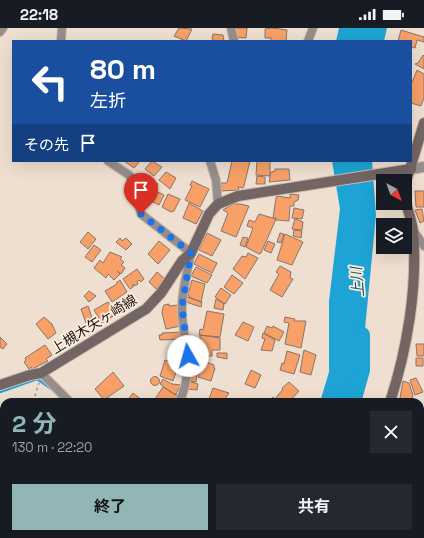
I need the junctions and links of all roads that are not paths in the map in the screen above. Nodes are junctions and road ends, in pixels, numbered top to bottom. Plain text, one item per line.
1 (3, 28) edge
2 (62, 28) edge
3 (231, 28) edge
4 (313, 28) edge
5 (0, 32) edge
6 (61, 40) edge
7 (234, 40) edge
8 (308, 40) edge
9 (424, 123) edge
10 (110, 162) edge
11 (210, 162) edge
12 (424, 167) edge
13 (411, 169) junction
14 (409, 174) edge
15 (218, 204) junction
16 (408, 210) edge
17 (413, 230) junction
18 (424, 246) edge
19 (191, 253) junction
20 (41, 373) junction
21 (0, 386) edge
22 (66, 398) edge
23 (181, 398) edge
24 (391, 398) edge

1 - 5 street
2 - 6 street
3 - 7 street
4 - 8 street
9 - 13 main road
10 - 19 street
11 - 15 street
12 - 13 street
13 - 14 main road
13 - 15 main road
15 - 19 main road, 上槻木矢ヶ崎線
16 - 17 main road
17 - 18 street
17 - 24 main road
19 - 20 main road, 上槻木矢ヶ崎線
19 - 23 street
20 - 21 main road, 上槻木矢ヶ崎線
20 - 22 street

